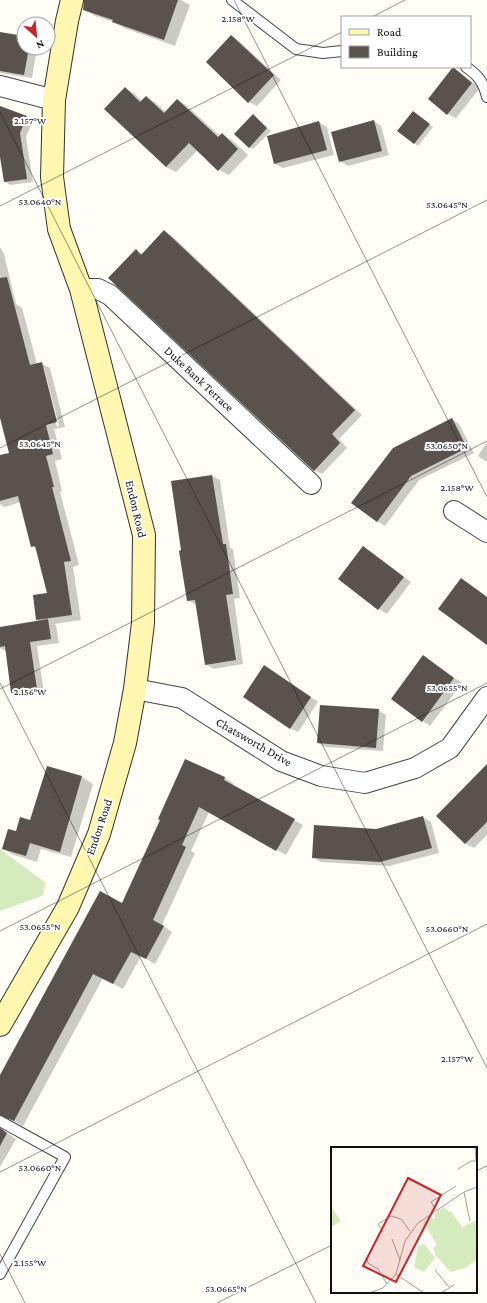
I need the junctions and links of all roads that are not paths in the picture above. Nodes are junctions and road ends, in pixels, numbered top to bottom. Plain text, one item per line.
1 (72, 0) edge
2 (232, 0) edge
3 (341, 51) edge
4 (468, 68) edge
5 (0, 86) edge
6 (487, 98) edge
7 (54, 100) junction
8 (81, 289) junction
9 (311, 484) dead end
10 (454, 511) dead end
11 (487, 532) edge
12 (135, 689) junction
13 (487, 697) edge
14 (0, 1025) edge
15 (0, 1121) edge
16 (0, 1274) edge

1 - 7 main road, Endon Road
2 - 3 lane
4 - 6 lane
5 - 7 street
7 - 8 main road, Endon Road
8 - 9 street, Duke Bank Terrace
8 - 12 main road, Endon Road
10 - 11 street
12 - 13 street, Chatsworth Drive
12 - 14 main road, Endon Road
15 - 16 lane

